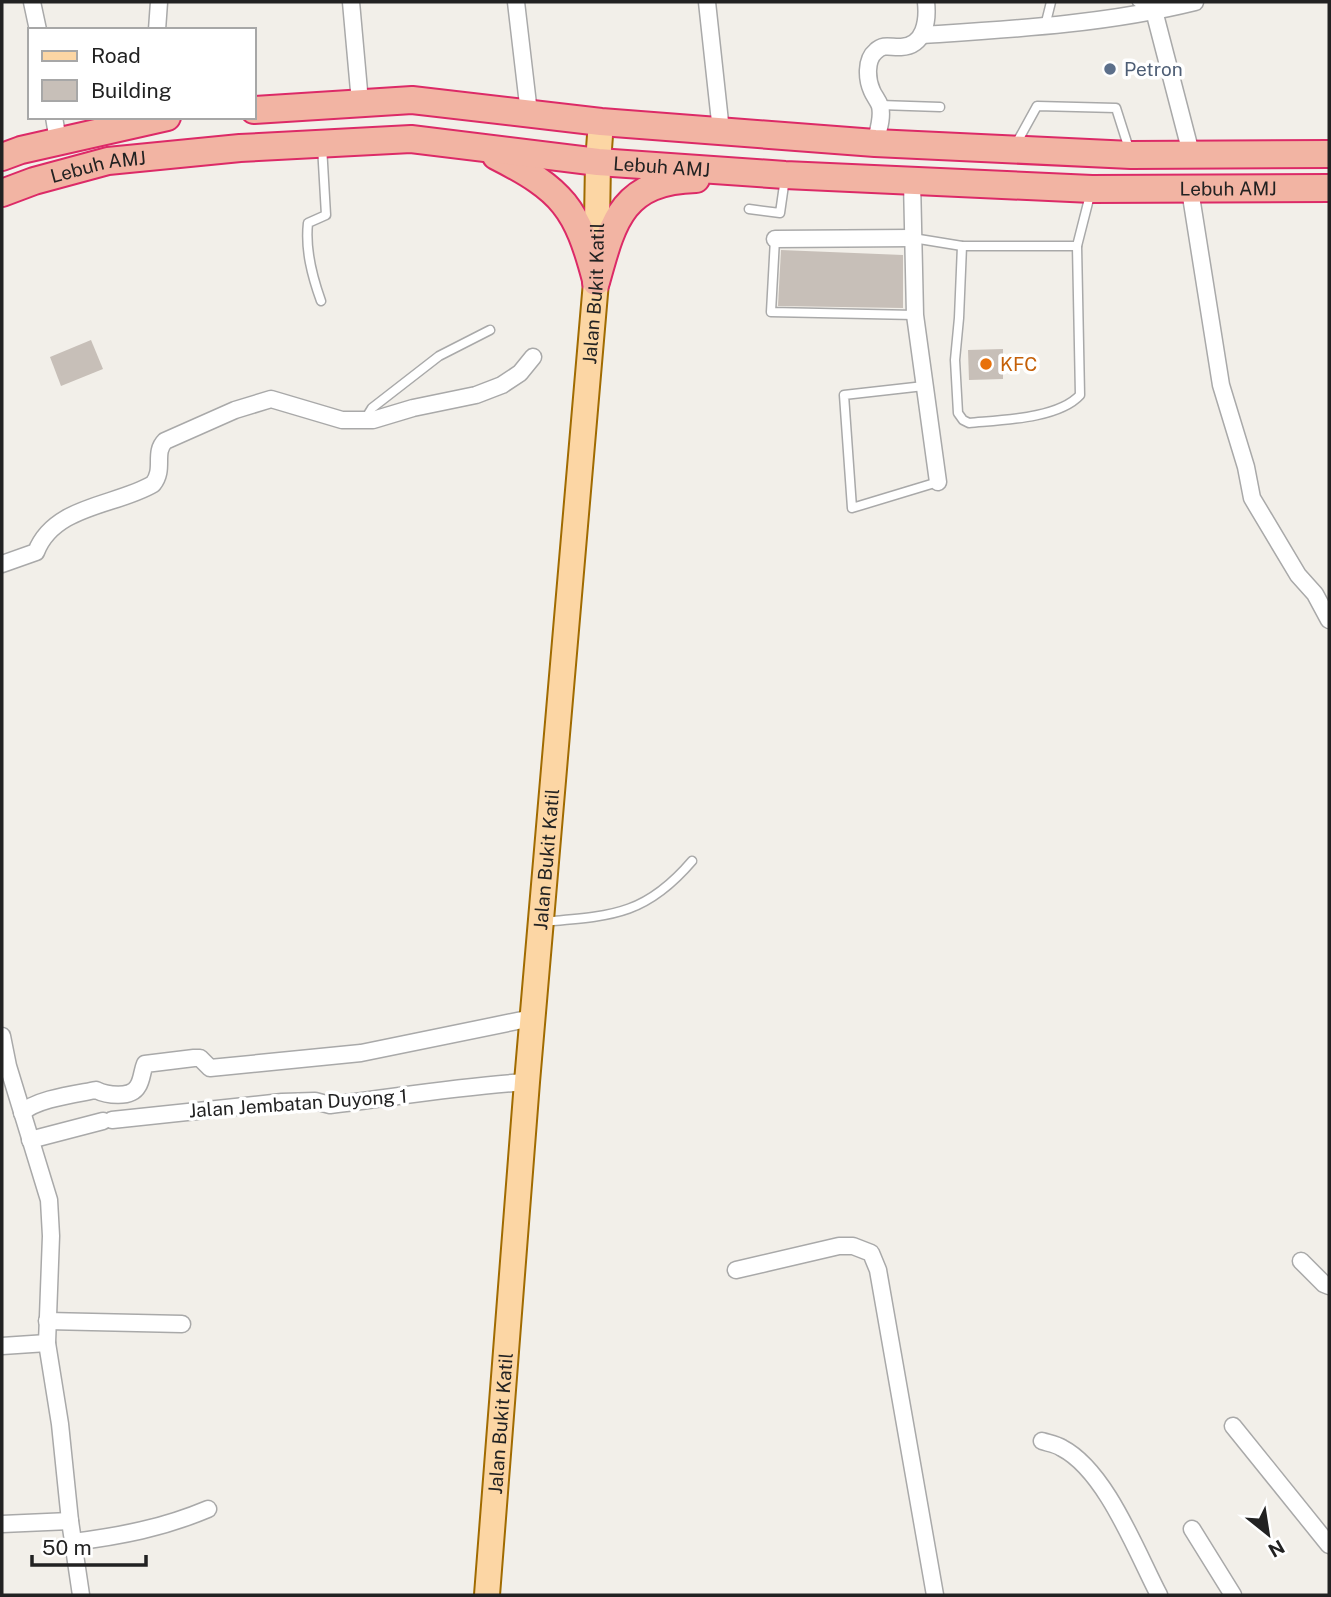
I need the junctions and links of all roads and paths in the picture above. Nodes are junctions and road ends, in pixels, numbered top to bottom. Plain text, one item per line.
1 (32, 2) edge
2 (159, 2) edge
3 (351, 2) edge
4 (516, 2) edge
5 (707, 2) edge
6 (926, 2) edge
7 (1051, 2) edge
8 (1137, 2) edge
9 (1195, 2) edge
10 (1152, 7) edge
11 (1045, 26) junction
12 (38, 28) edge
13 (157, 28) edge
14 (923, 35) junction
15 (360, 103) junction
16 (880, 105) junction
17 (940, 107) dead end
18 (256, 110) edge
19 (529, 113) junction
20 (151, 119) edge
21 (601, 122) junction
22 (56, 129) edge
23 (721, 131) junction
24 (875, 143) junction
25 (322, 144) junction
26 (483, 149) junction
27 (1013, 150) junction
28 (8, 151) edge
29 (1329, 154) edge
30 (1131, 155) junction
31 (1192, 157) junction
32 (598, 162) junction
33 (785, 175) junction
34 (912, 181) junction
35 (1092, 188) junction
36 (1329, 188) edge
37 (1190, 190) junction
38 (2, 193) edge
39 (749, 209) dead end
40 (913, 238) junction
41 (775, 239) joint
42 (961, 246) junction
43 (1077, 246) junction
44 (596, 282) junction
45 (321, 302) dead end
46 (915, 315) junction
47 (490, 330) dead end
48 (533, 357) dead end
49 (924, 386) junction
50 (364, 421) junction
51 (938, 482) joint
52 (2, 564) edge
53 (1329, 620) edge
54 (692, 861) dead end
55 (540, 923) junction
56 (532, 1018) junction
57 (2, 1036) edge
58 (527, 1082) junction
59 (22, 1113) junction
60 (30, 1140) junction
61 (1301, 1261) dead end
62 (736, 1270) dead end
63 (1329, 1286) edge
64 (47, 1321) junction
65 (182, 1324) dead end
66 (47, 1343) junction
67 (2, 1346) edge
68 (1233, 1426) dead end
69 (1042, 1441) dead end
70 (208, 1509) dead end
71 (70, 1521) junction
72 (2, 1524) edge
73 (1192, 1528) dead end
74 (73, 1542) junction
75 (1329, 1545) edge
76 (81, 1595) edge
77 (488, 1595) edge
78 (936, 1595) edge
79 (1159, 1595) edge
80 (1233, 1595) edge

1 - 12 street
2 - 13 street
3 - 15 street
4 - 19 street
5 - 23 street
6 - 14 street
7 - 11 lane
8 - 10 lane
9 - 10 street
10 - 11 street
10 - 31 street
11 - 14 street
14 - 16 street
15 - 18 highway, Lebuh AMJ
15 - 19 highway, Lebuh AMJ
16 - 17 lane
16 - 24 street
19 - 21 highway, Lebuh AMJ
20 - 22 highway, Lebuh AMJ
21 - 23 highway, Lebuh AMJ
21 - 32 main road, Jalan Bukit Katil
22 - 28 highway, Lebuh AMJ
23 - 24 highway, Lebuh AMJ
24 - 27 highway, Lebuh AMJ
25 - 26 highway, Lebuh AMJ
25 - 38 highway, Lebuh AMJ
25 - 45 lane
26 - 32 highway, Lebuh AMJ
26 - 44 highway
27 - 30 highway, Lebuh AMJ
27 - 30 lane
29 - 31 highway, Lebuh AMJ
30 - 31 highway, Lebuh AMJ
32 - 33 highway, Lebuh AMJ
32 - 44 main road, Jalan Bukit Katil
33 - 34 highway, Lebuh AMJ
33 - 39 lane
33 - 44 highway
34 - 35 highway, Lebuh AMJ
34 - 40 street
35 - 37 highway, Lebuh AMJ
35 - 43 lane
36 - 37 highway, Lebuh AMJ
37 - 53 street
40 - 41 street
40 - 42 lane
40 - 46 street
41 - 46 lane
42 - 43 lane
42 - 43 lane
44 - 55 main road, Jalan Bukit Katil
46 - 49 street
47 - 50 lane
48 - 50 street
49 - 51 street
49 - 51 lane
50 - 52 street
54 - 55 lane
55 - 56 main road, Jalan Bukit Katil
56 - 58 main road, Jalan Bukit Katil
56 - 59 street
57 - 59 street
58 - 60 street, Jalan Jembatan Duyong 1
58 - 77 main road, Jalan Bukit Katil
59 - 60 street
60 - 64 street
61 - 63 street
62 - 78 street
64 - 65 street
64 - 66 street
66 - 67 street
66 - 71 street
68 - 75 street
69 - 79 street
70 - 74 street
71 - 72 street
71 - 74 street
73 - 80 street
74 - 76 street

